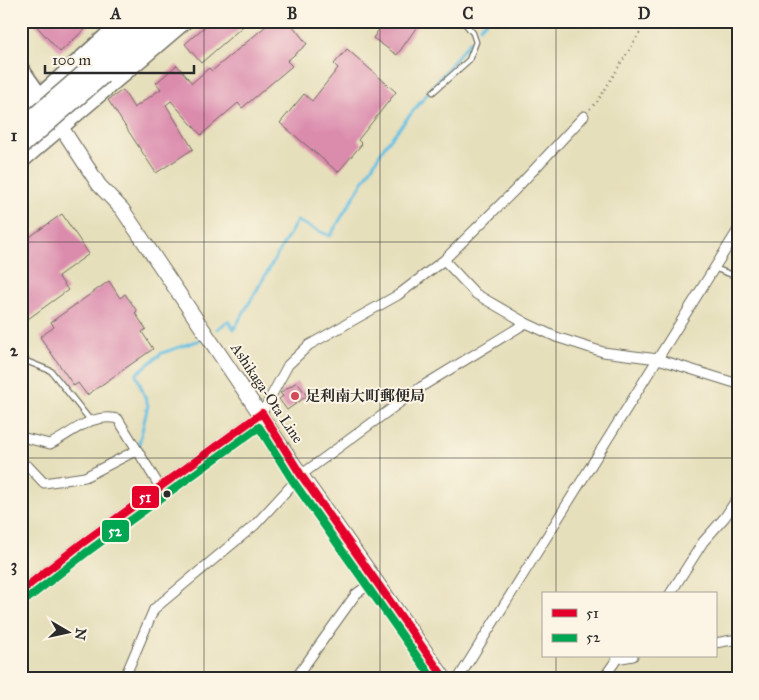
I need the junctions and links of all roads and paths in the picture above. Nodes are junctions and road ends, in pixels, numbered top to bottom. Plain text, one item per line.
1 (123, 21) edge
2 (144, 21) edge
3 (166, 21) edge
4 (185, 21) edge
5 (463, 21) edge
6 (647, 21) edge
7 (21, 69) edge
8 (98, 70) junction
9 (433, 92) dead end
10 (40, 97) junction
11 (21, 113) edge
12 (584, 116) joint
13 (21, 127) edge
14 (61, 127) junction
15 (21, 147) edge
16 (21, 161) edge
17 (738, 230) edge
18 (444, 260) junction
19 (714, 268) junction
20 (738, 277) edge
21 (526, 323) junction
22 (21, 358) edge
23 (658, 359) junction
24 (738, 384) edge
25 (262, 413) junction
26 (90, 420) junction
27 (21, 437) edge
28 (137, 450) junction
29 (28, 466) dead end
30 (301, 475) junction
31 (160, 487) junction
32 (738, 497) edge
33 (375, 580) junction
34 (21, 591) edge
35 (671, 592) edge
36 (738, 639) edge
37 (716, 643) edge
38 (617, 658) edge
39 (124, 679) edge
40 (295, 679) edge
41 (445, 679) edge
42 (458, 679) edge
43 (603, 679) edge

1 - 10 highway
2 - 8 highway
3 - 8 highway
4 - 14 highway
5 - 9 lane
6 - 12 path
7 - 10 highway
8 - 13 highway, bridge
8 - 15 highway, bridge
10 - 11 highway
10 - 14 highway
12 - 18 street
14 - 16 highway
14 - 25 main road, Ashikaga-Ota Line
17 - 19 street
18 - 21 street
18 - 25 street
19 - 20 lane
19 - 23 street
21 - 23 street
21 - 30 street
22 - 26 lane
23 - 24 street
23 - 42 street
25 - 30 main road, Ashikaga-Ota Line
25 - 31 street
26 - 27 street
26 - 28 street
28 - 29 street
28 - 31 street
30 - 33 main road, Ashikaga-Ota Line
30 - 39 street
31 - 34 street
32 - 35 street
33 - 40 street
33 - 41 main road, Ashikaga-Ota Line
36 - 37 street
38 - 43 street

